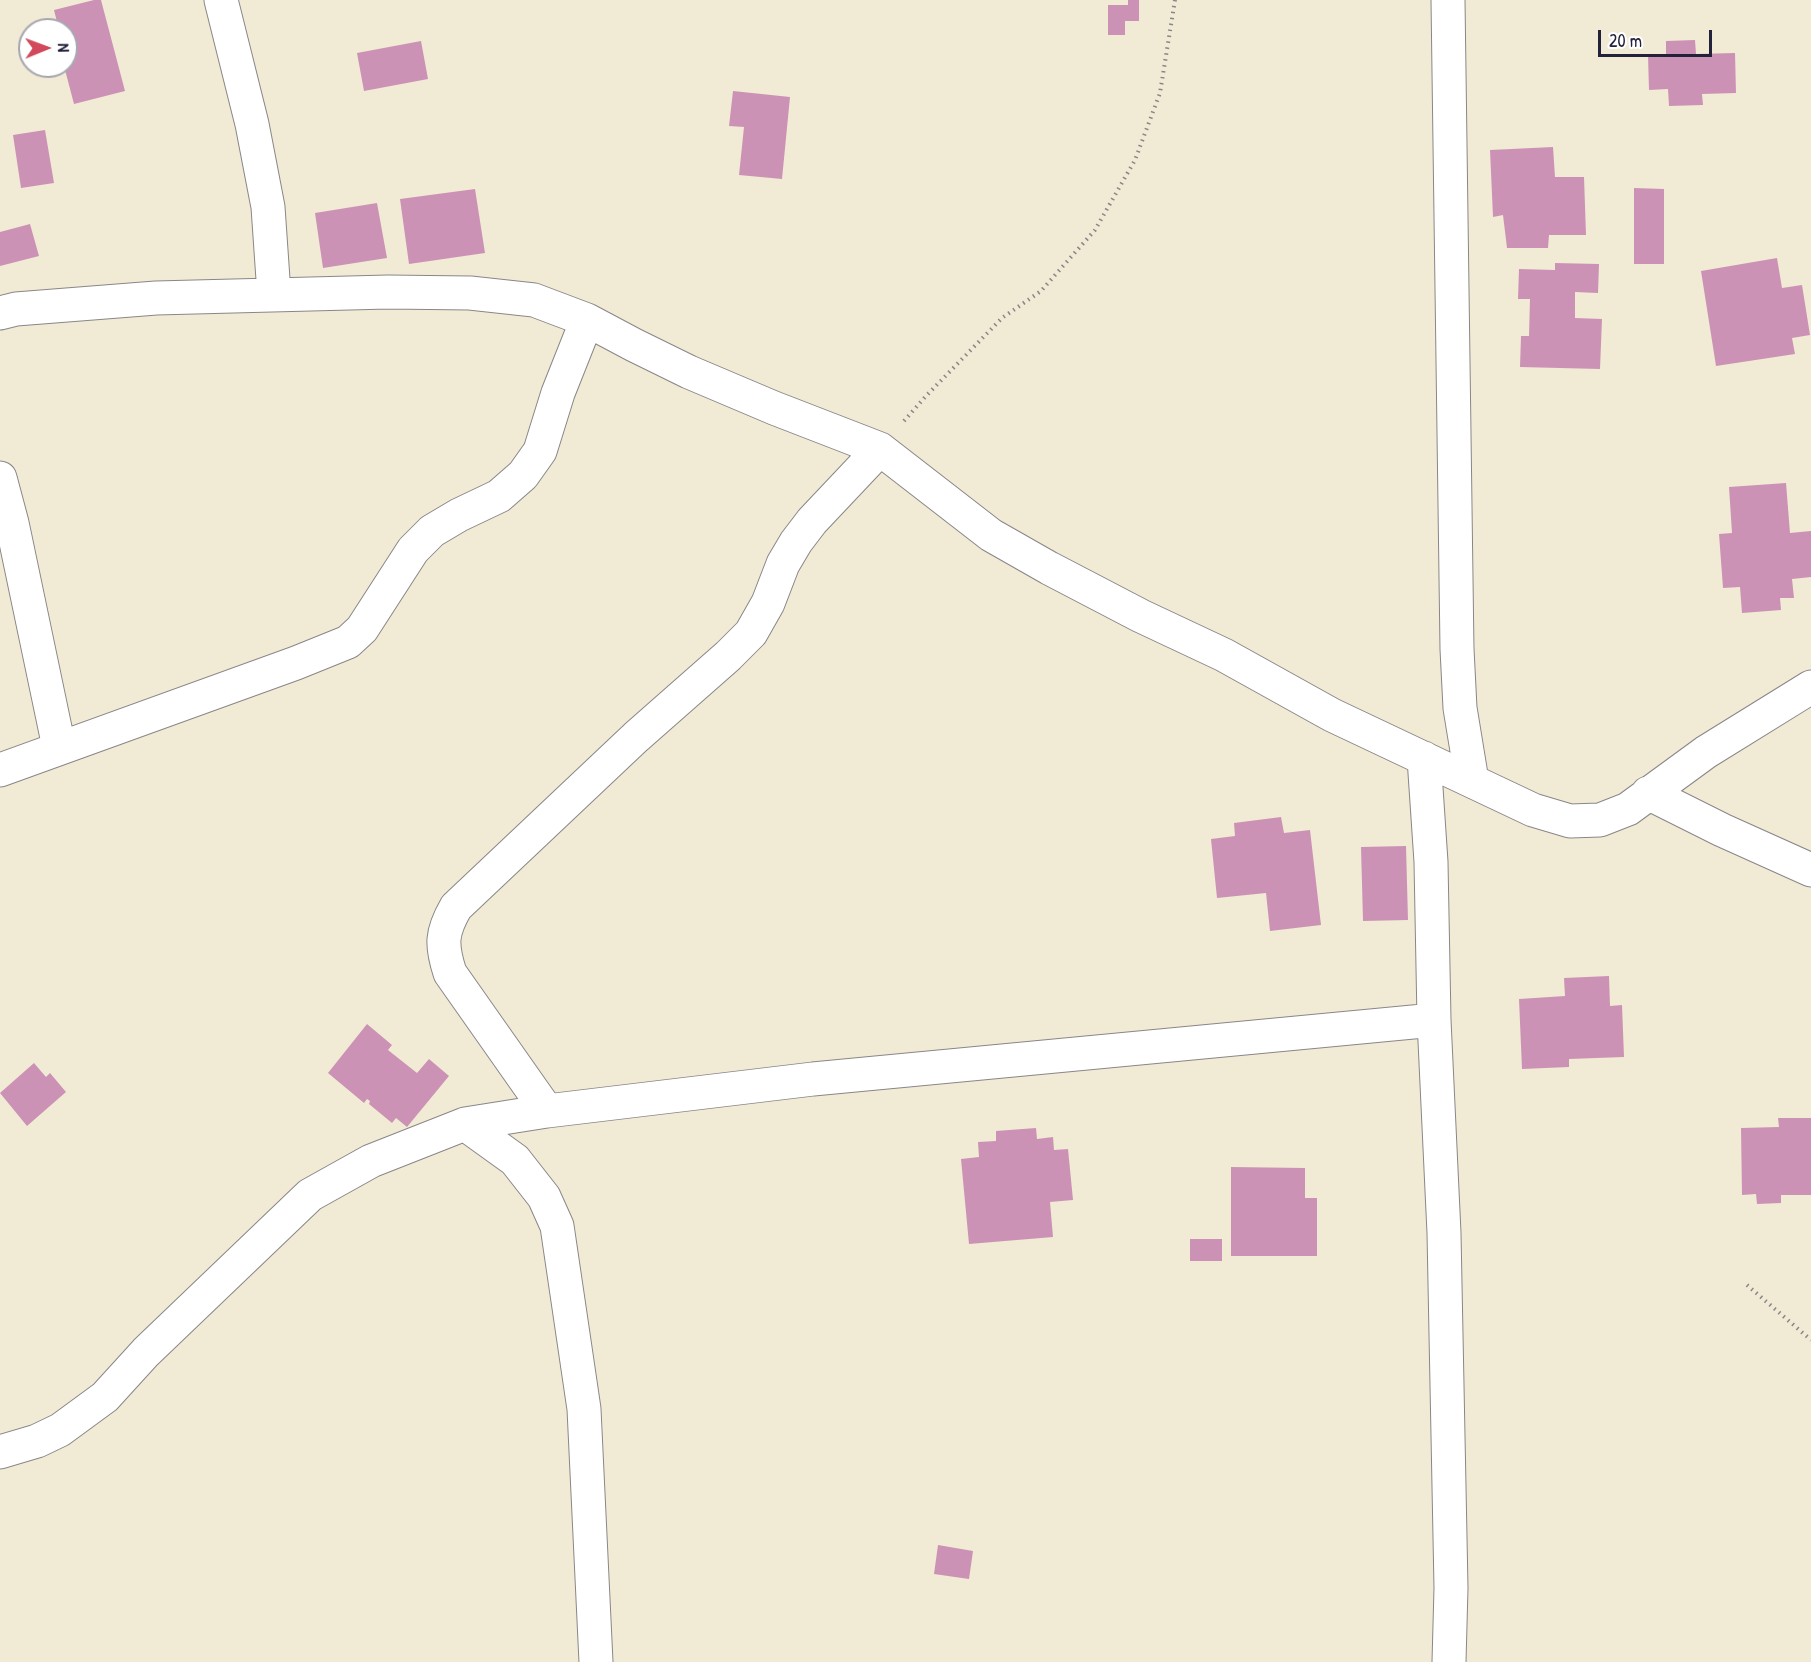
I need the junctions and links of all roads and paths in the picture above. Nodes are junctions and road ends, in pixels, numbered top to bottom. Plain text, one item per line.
1 (221, 0) edge
2 (1174, 0) edge
3 (1448, 0) edge
4 (274, 294) junction
5 (0, 313) edge
6 (587, 320) junction
7 (880, 449) junction
8 (0, 478) edge
9 (1811, 687) edge
10 (59, 747) junction
11 (1424, 758) junction
12 (0, 770) edge
13 (1472, 781) junction
14 (1648, 793) junction
15 (1811, 870) edge
16 (1434, 1020) junction
17 (547, 1111) junction
18 (465, 1124) junction
19 (1747, 1286) dead end
20 (1811, 1340) edge
21 (0, 1452) edge
22 (596, 1662) edge
23 (1449, 1662) edge

1 - 4 street
2 - 7 path
3 - 13 street
4 - 5 street
4 - 6 street
6 - 7 street
6 - 10 street
7 - 11 street
7 - 17 street
8 - 10 street
9 - 14 street
10 - 12 street
11 - 13 street
11 - 16 street
13 - 14 street
14 - 15 street
16 - 17 street
16 - 23 street
17 - 18 street
18 - 21 street
18 - 22 street
19 - 20 path

